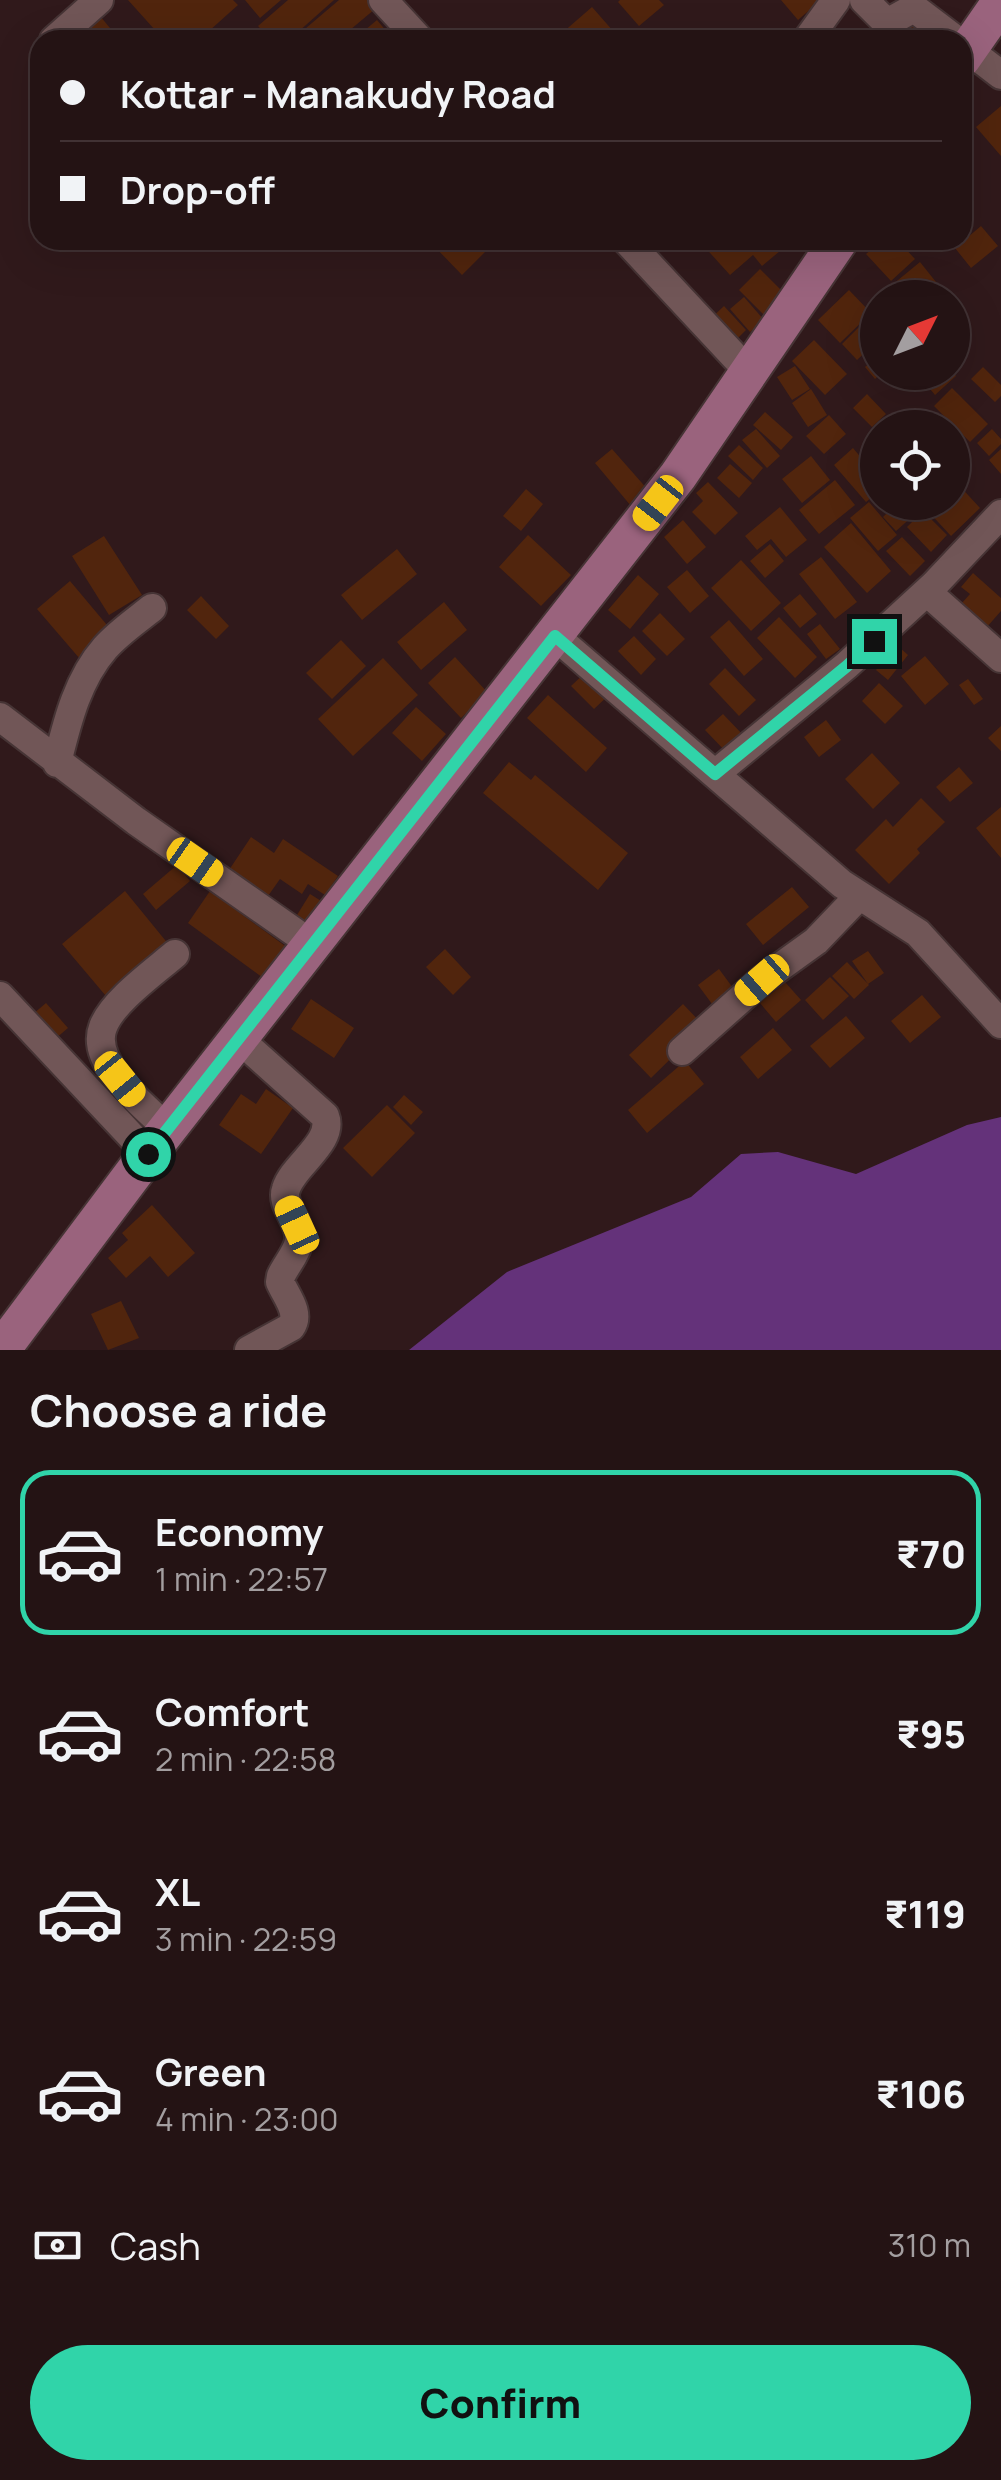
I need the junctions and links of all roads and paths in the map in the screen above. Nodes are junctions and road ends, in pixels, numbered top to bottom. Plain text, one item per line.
1 (99, 0) edge
2 (384, 0) edge
3 (836, 0) edge
4 (864, 0) edge
5 (1001, 2) edge
6 (65, 30) edge
7 (411, 30) edge
8 (814, 30) edge
9 (940, 30) edge
10 (972, 36) edge
11 (972, 55) edge
12 (1001, 75) edge
13 (635, 250) edge
14 (832, 250) edge
15 (749, 372) junction
16 (1001, 514) edge
17 (927, 592) junction
18 (152, 608) dead end
19 (555, 636) junction
20 (1001, 658) edge
21 (0, 718) edge
22 (57, 763) junction
23 (715, 774) junction
24 (859, 896) junction
25 (313, 944) junction
26 (175, 954) dead end
27 (0, 996) edge
28 (999, 1017) edge
29 (238, 1040) junction
30 (682, 1051) dead end
31 (158, 1142) junction
32 (1, 1350) edge
33 (249, 1350) edge

1 - 6 street
2 - 7 street
3 - 8 street
4 - 9 street
5 - 10 main road
11 - 12 street
13 - 15 street
14 - 15 main road
15 - 19 main road
16 - 17 street
17 - 20 street
17 - 23 street
18 - 22 street
19 - 23 street
19 - 25 main road
21 - 22 street
22 - 25 street
23 - 24 street
24 - 28 street
24 - 30 street
25 - 29 main road
26 - 31 street
27 - 31 street
29 - 31 main road
29 - 33 street
31 - 32 main road

